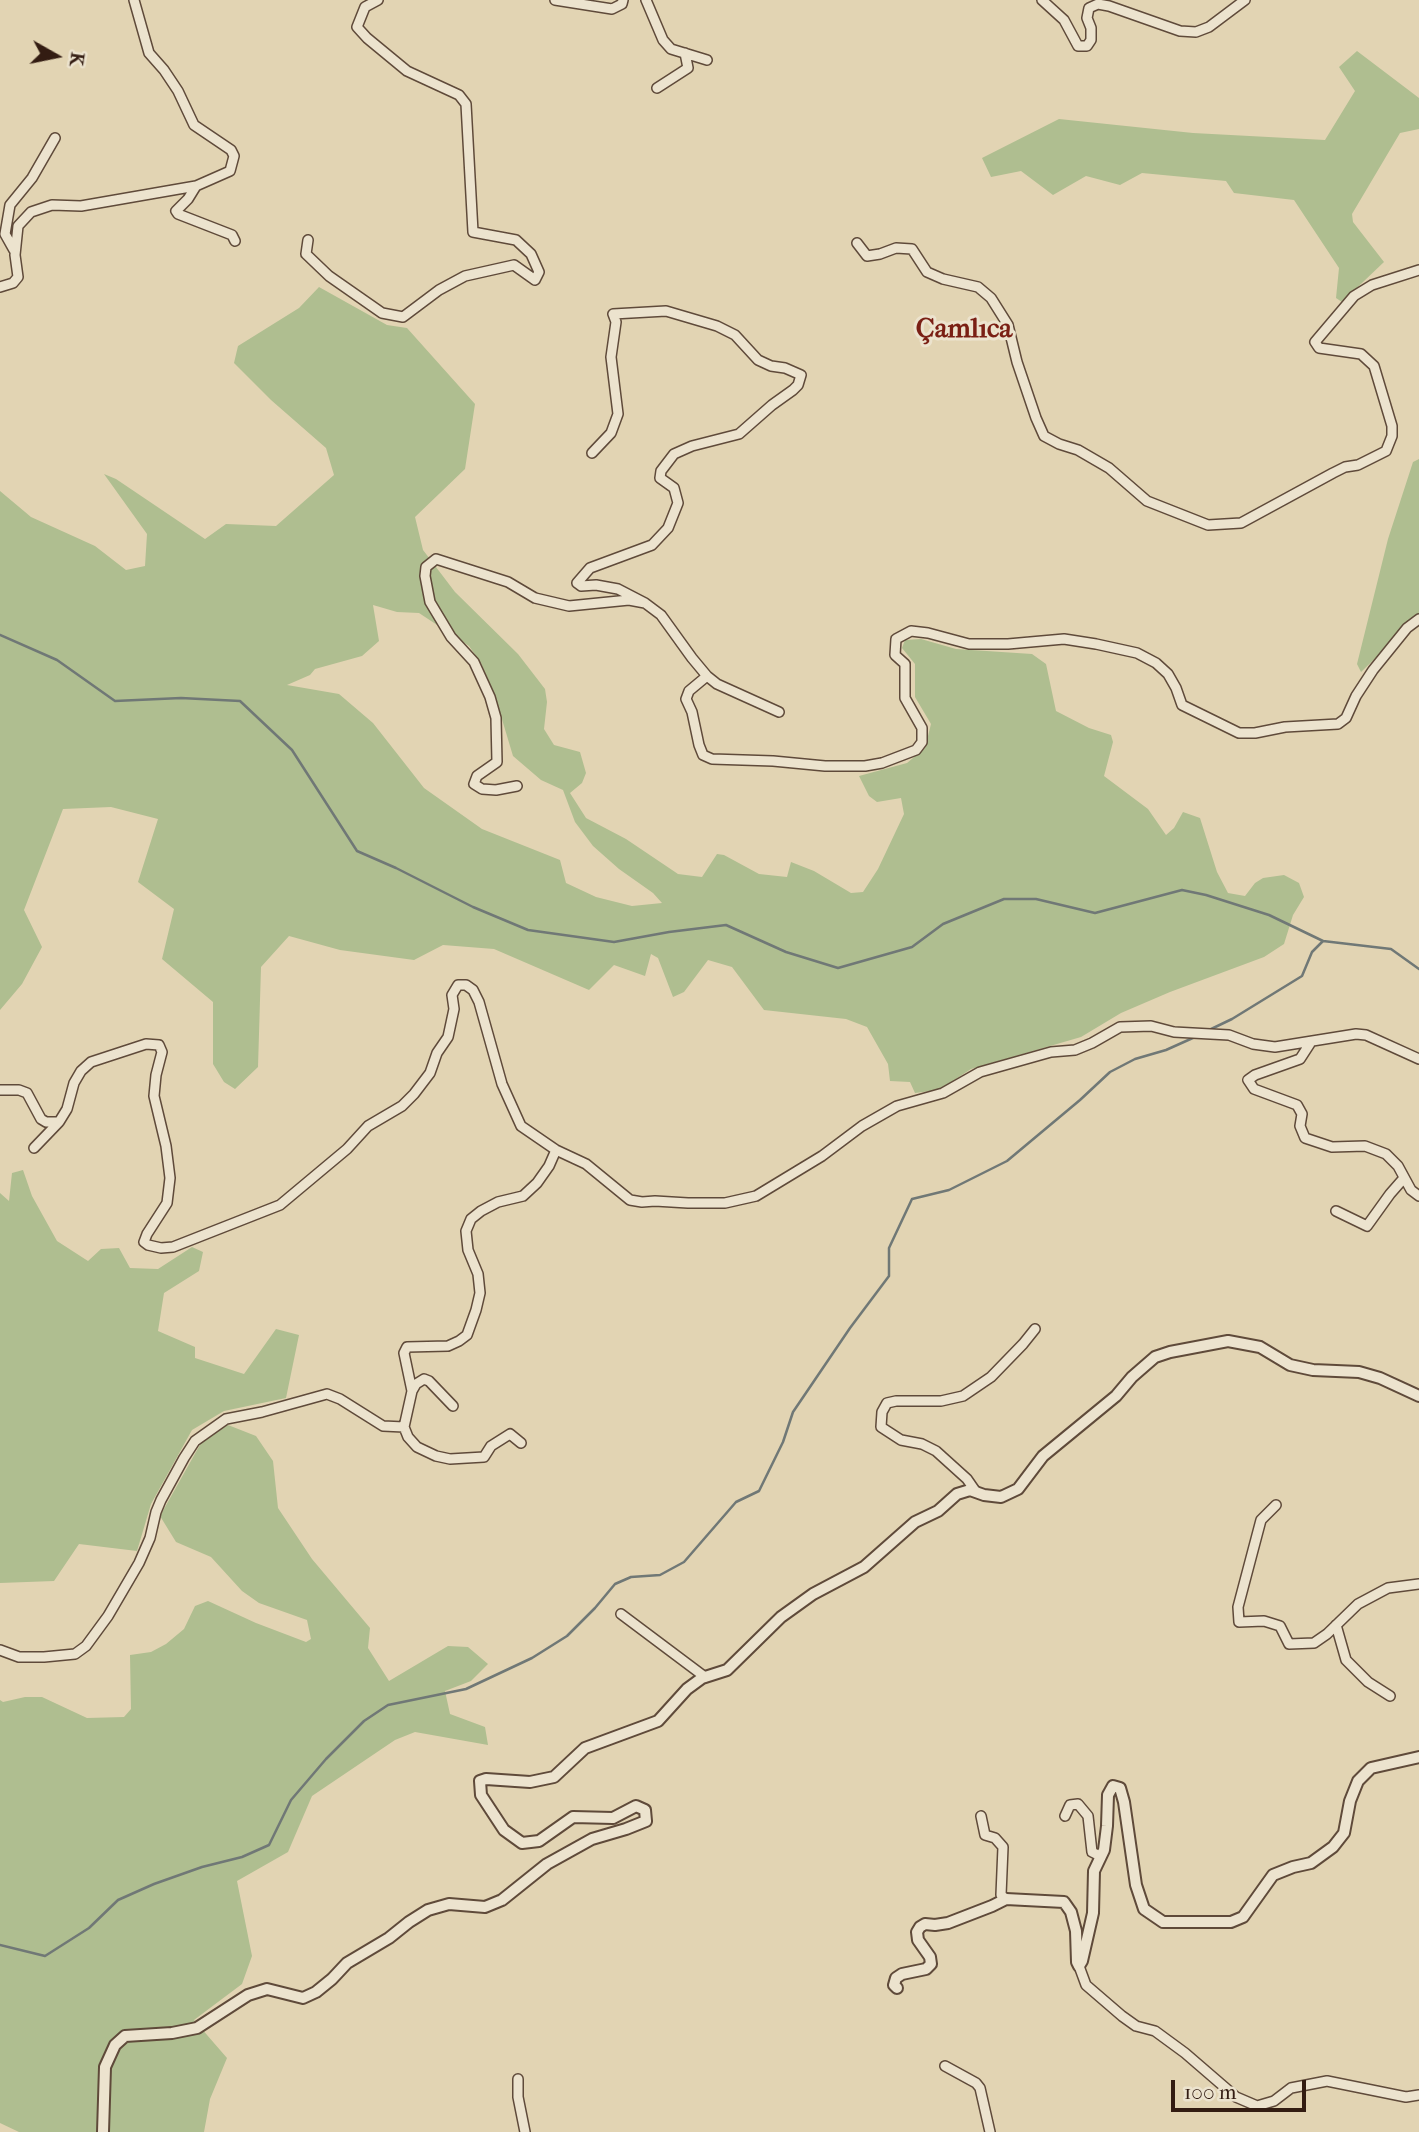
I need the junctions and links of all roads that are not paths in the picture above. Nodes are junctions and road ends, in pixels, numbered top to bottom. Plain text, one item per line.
1 (134, 0) edge
2 (378, 0) edge
3 (555, 0) edge
4 (623, 0) edge
5 (646, 0) edge
6 (1042, 0) edge
7 (1245, 0) edge
8 (685, 54) junction
9 (707, 60) dead end
10 (657, 88) dead end
11 (55, 138) dead end
12 (196, 186) junction
13 (308, 240) dead end
14 (235, 241) dead end
15 (857, 243) dead end
16 (15, 251) junction
17 (1419, 270) edge
18 (0, 287) edge
19 (592, 453) dead end
20 (645, 603) junction
21 (1419, 619) edge
22 (707, 676) junction
23 (779, 712) dead end
24 (517, 786) dead end
25 (1311, 1042) junction
26 (1419, 1059) edge
27 (0, 1090) edge
28 (59, 1122) junction
29 (34, 1148) dead end
30 (556, 1150) junction
31 (1404, 1178) junction
32 (1419, 1196) edge
33 (1336, 1211) dead end
34 (1035, 1329) dead end
35 (412, 1391) junction
36 (1419, 1396) edge
37 (453, 1406) dead end
38 (404, 1427) junction
39 (521, 1443) dead end
40 (976, 1492) junction
41 (1276, 1505) dead end
42 (1419, 1584) edge
43 (621, 1614) dead end
44 (1336, 1625) junction
45 (0, 1650) edge
46 (705, 1677) junction
47 (1390, 1696) dead end
48 (1419, 1757) edge
49 (981, 1816) dead end
50 (1065, 1816) dead end
51 (1100, 1856) junction
52 (1006, 1899) junction
53 (1079, 1966) junction
54 (897, 1989) dead end
55 (945, 2066) dead end
56 (518, 2079) dead end
57 (1419, 2095) edge
58 (103, 2132) edge
59 (525, 2132) edge
60 (990, 2132) edge

1 - 12 street
2 - 13 street
3 - 4 street
5 - 8 street
6 - 7 street
8 - 9 street
8 - 10 street
11 - 16 street
12 - 14 street
12 - 16 street
15 - 17 street
16 - 18 street
19 - 20 street
20 - 22 street
20 - 24 street
21 - 22 street
22 - 23 street
25 - 26 street
25 - 30 street
25 - 31 street
27 - 28 street
28 - 29 street
28 - 30 street
30 - 35 street
31 - 32 street
31 - 33 street
34 - 40 street
35 - 37 street
35 - 38 street
36 - 40 street
38 - 39 street
38 - 45 street
40 - 46 street
41 - 44 street
42 - 44 street
43 - 46 street
44 - 47 street
46 - 58 street
48 - 51 street
49 - 52 street
50 - 51 street
51 - 53 street
52 - 53 street
52 - 54 street
53 - 57 street
55 - 60 street
56 - 59 street

